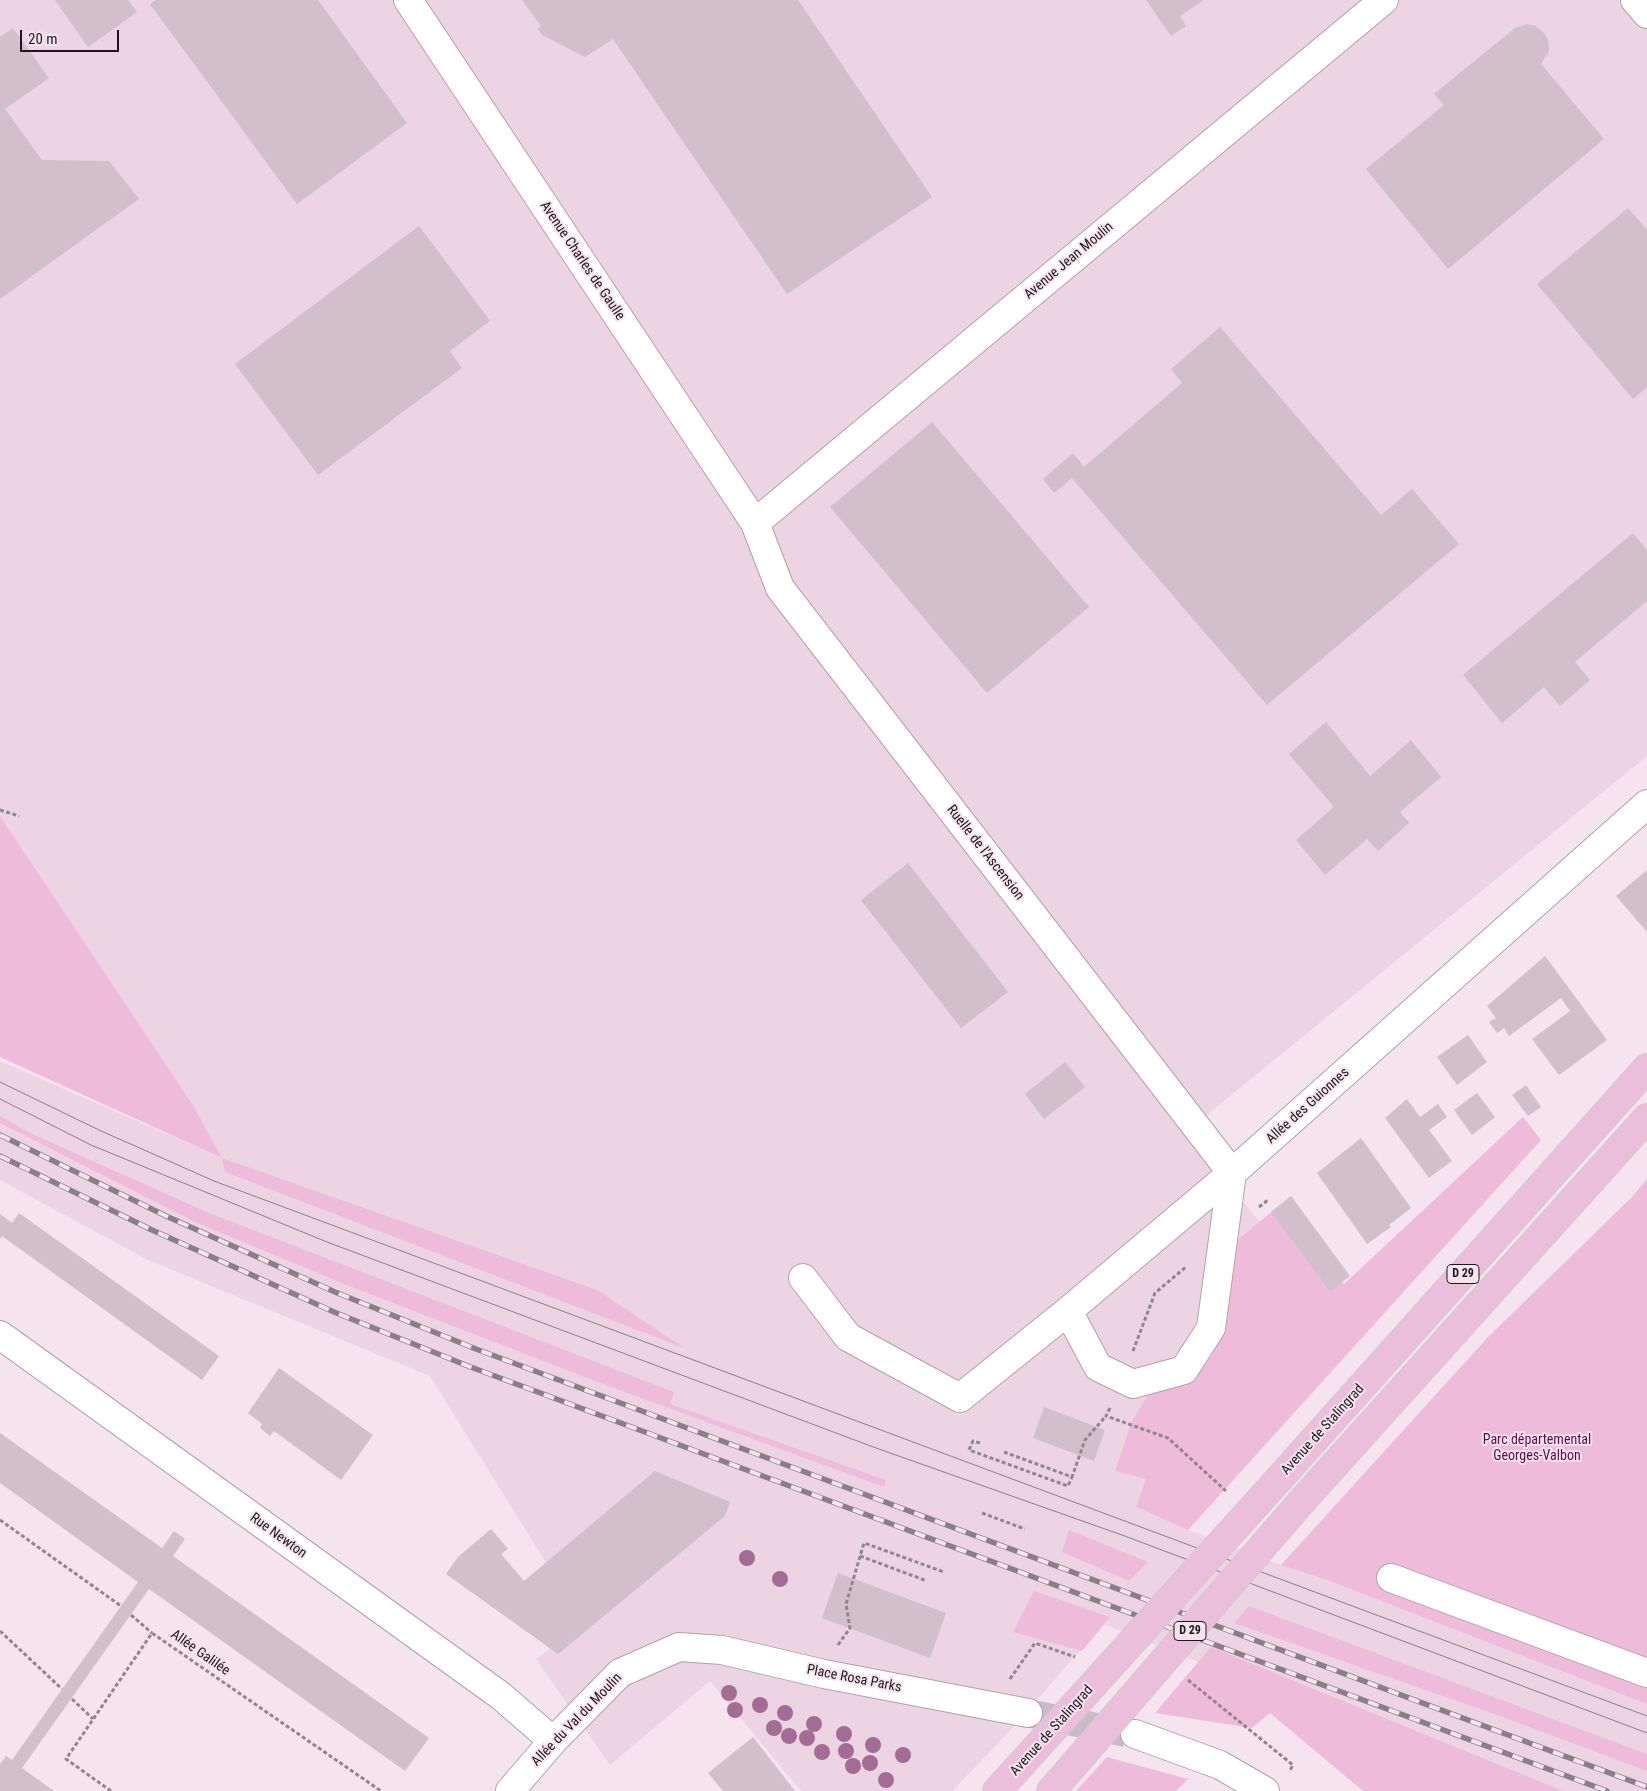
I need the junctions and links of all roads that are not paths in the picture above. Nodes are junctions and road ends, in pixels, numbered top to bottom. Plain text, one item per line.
1 (408, 0) edge
2 (1384, 0) edge
3 (1635, 0) edge
4 (1647, 14) edge
5 (755, 523) junction
6 (1647, 804) edge
7 (1647, 1068) edge
8 (1647, 1118) edge
9 (1232, 1173) junction
10 (803, 1278) dead end
11 (1068, 1312) junction
12 (0, 1335) edge
13 (1391, 1578) dead end
14 (679, 1647) joint
15 (1647, 1673) edge
16 (1028, 1714) tunnel mouth
17 (1135, 1734) tunnel mouth
18 (553, 1741) junction
19 (510, 1791) edge
20 (997, 1791) edge
21 (1051, 1791) edge
22 (1265, 1791) edge

1 - 5 street, Avenue Charles de Gaulle
2 - 5 street, Avenue Jean Moulin
3 - 4 street
5 - 9 street, Ruelle de l'Ascension
6 - 9 street, Allée des Guionnes
7 - 20 main road, Avenue de Stalingrad / D 29, bridge
8 - 21 main road, D 29, bridge
9 - 11 street, Allée des Guionnes
9 - 11 street
10 - 11 street, Allée des Guionnes
12 - 18 street, Rue Newton
13 - 15 street
14 - 16 street, Place Rosa Parks
14 - 18 street, Allée du Val du Moulin
17 - 22 street
18 - 19 street, Allée du Val du Moulin

